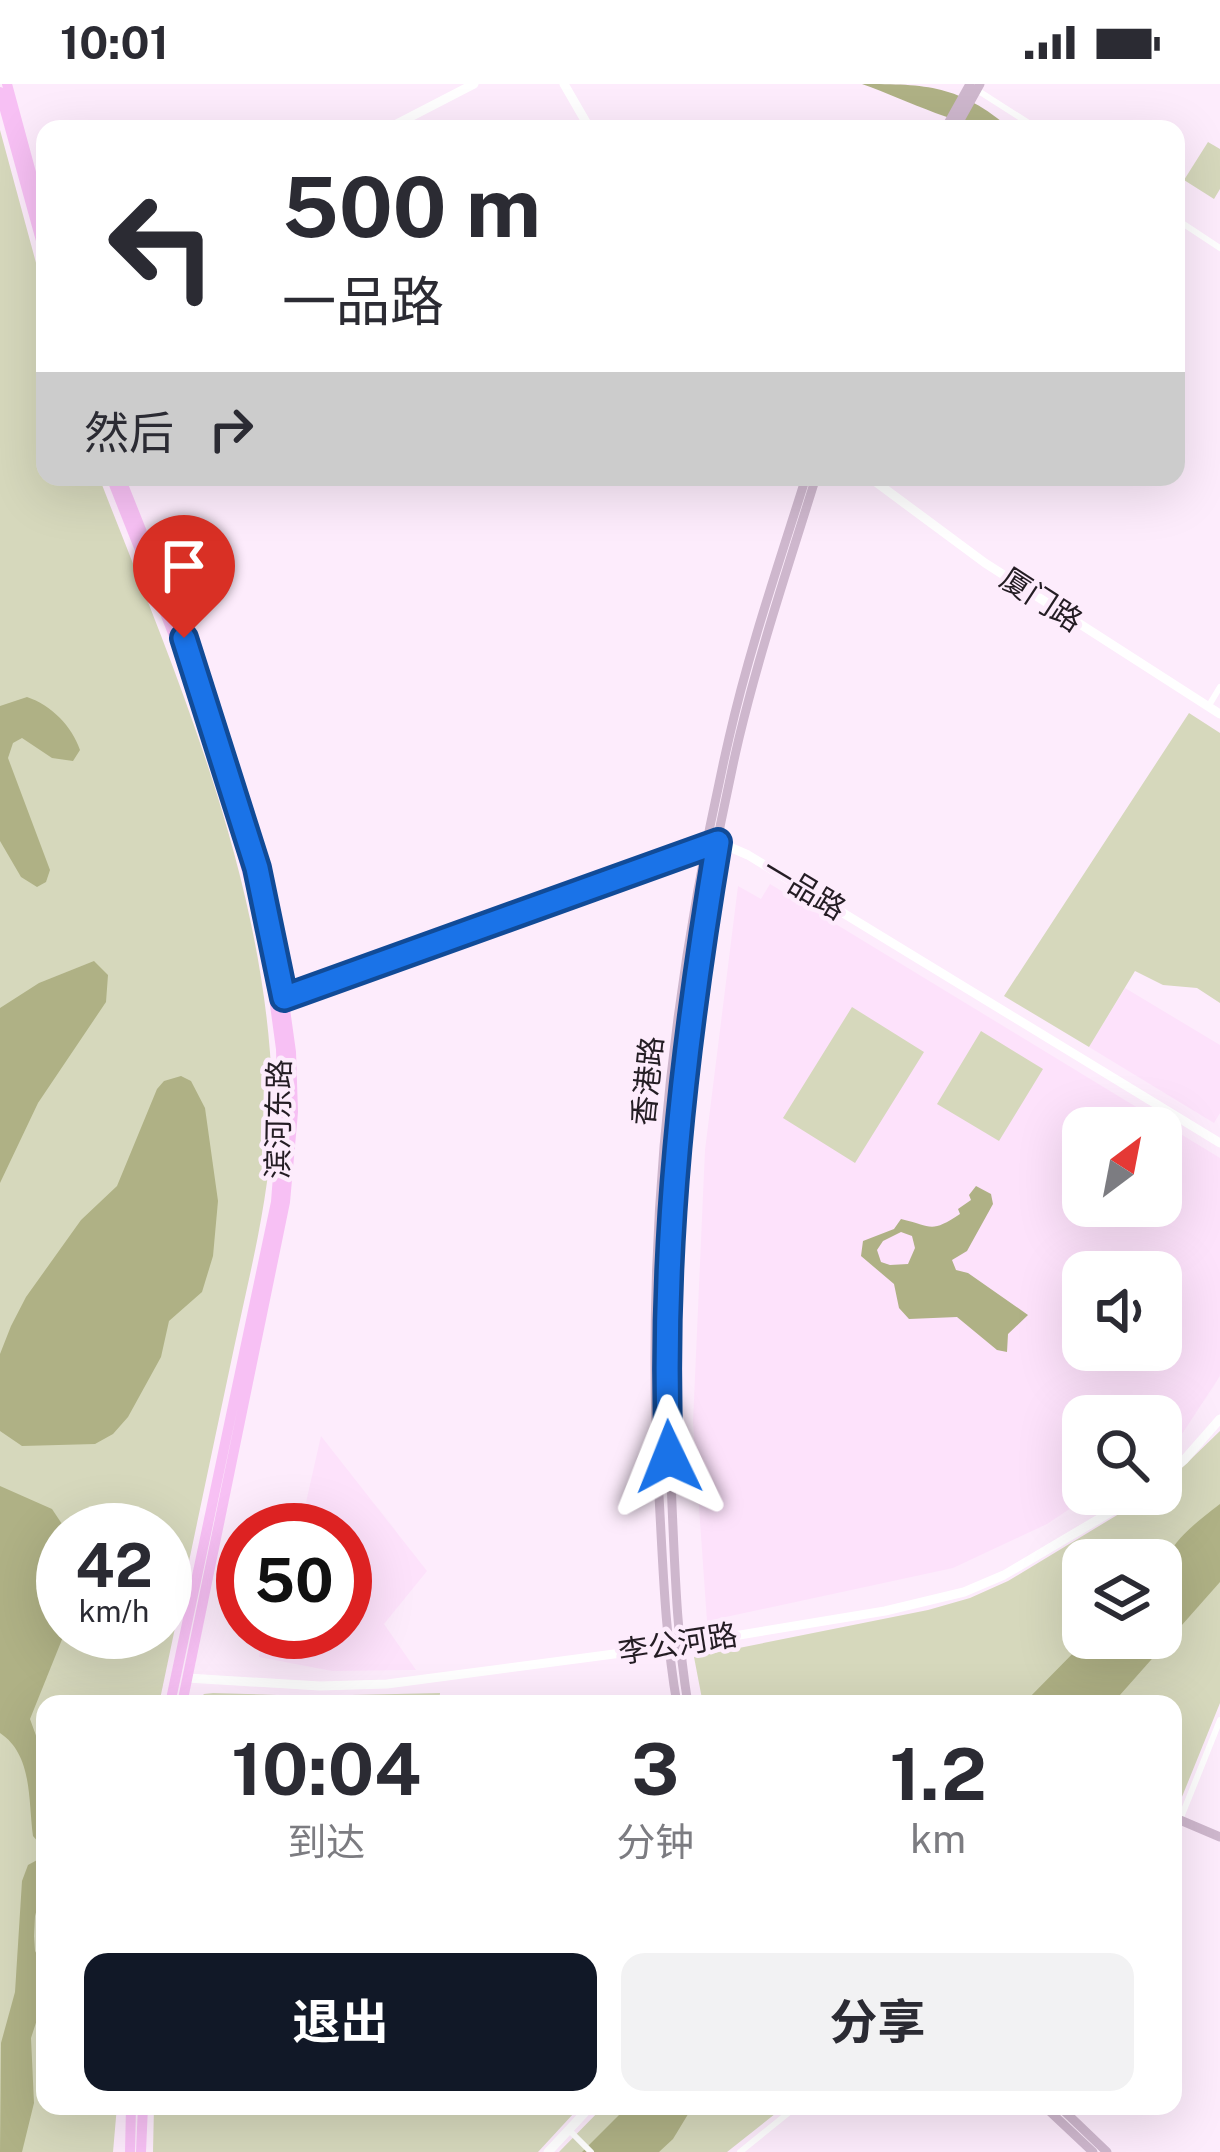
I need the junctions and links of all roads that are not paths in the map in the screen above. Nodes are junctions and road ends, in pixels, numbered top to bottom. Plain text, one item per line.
1 (7, 84) edge
2 (474, 84) edge
3 (564, 84) edge
4 (973, 90) edge
5 (0, 92) edge
6 (404, 120) edge
7 (585, 120) edge
8 (956, 120) edge
9 (1023, 120) edge
10 (36, 191) edge
11 (36, 222) edge
12 (1185, 225) edge
13 (1220, 248) edge
14 (119, 486) edge
15 (120, 486) edge
16 (803, 486) edge
17 (813, 486) edge
18 (881, 486) edge
19 (1220, 687) edge
20 (1208, 706) junction
21 (1220, 714) edge
22 (718, 842) junction
23 (706, 846) junction
24 (284, 998) junction
25 (1220, 1143) edge
26 (1220, 1419) edge
27 (1182, 1462) edge
28 (1105, 1515) edge
29 (673, 1646) junction
30 (187, 1678) junction
31 (172, 1695) edge
32 (184, 1695) edge
33 (676, 1695) edge
34 (686, 1695) edge
35 (1220, 1720) edge
36 (1182, 1810) edge
37 (1182, 1826) edge
38 (1220, 1837) edge
39 (131, 2115) edge
40 (142, 2115) edge
41 (583, 2115) edge
42 (787, 2115) edge
43 (1054, 2115) edge
44 (1068, 2115) edge
45 (569, 2130) junction
46 (747, 2150) edge
47 (130, 2152) edge
48 (141, 2152) edge
49 (548, 2152) edge
50 (590, 2152) edge
51 (1093, 2152) edge
52 (1107, 2152) edge

1 - 10 main road
2 - 6 street
3 - 7 street
4 - 8 main road
4 - 9 street
5 - 11 main road
12 - 13 street
14 - 31 main road, 滨河东路
15 - 24 main road, 滨河东路
16 - 23 main road, 香港路
17 - 22 main road, 香港路
18 - 20 street, 厦门路
19 - 20 street
20 - 21 street, 厦门路
22 - 23 street
22 - 25 street, 一品路
22 - 29 main road, 香港路
23 - 24 street
23 - 29 main road, 香港路
24 - 30 main road, 滨河东路
26 - 27 street
28 - 29 street, 李公河路
29 - 30 street, 李公河路
29 - 33 main road, 香港路
29 - 34 main road, 香港路
30 - 32 main road, 滨河东路
35 - 36 street
37 - 38 main road
39 - 47 main road
40 - 48 main road
41 - 45 street
42 - 46 street
43 - 51 main road
44 - 52 main road
45 - 49 street
45 - 50 street

